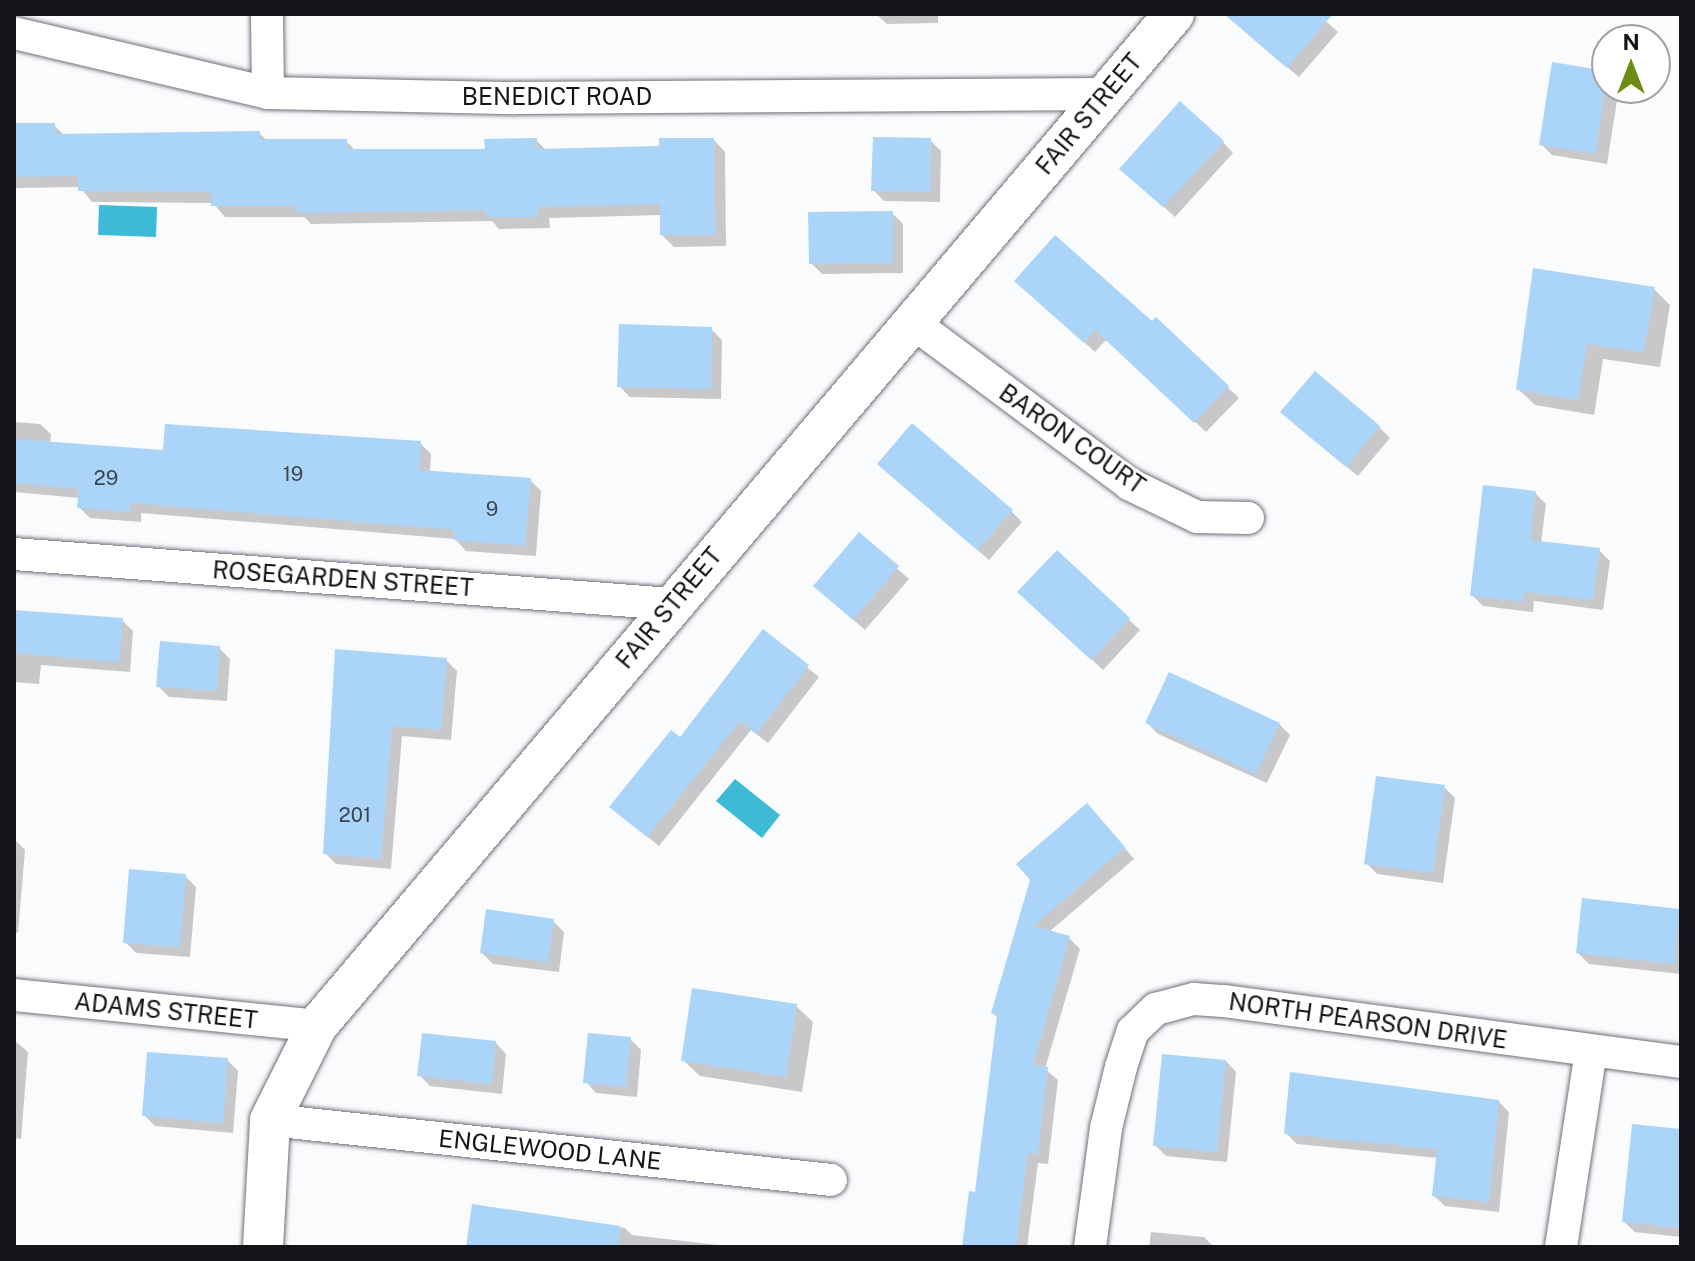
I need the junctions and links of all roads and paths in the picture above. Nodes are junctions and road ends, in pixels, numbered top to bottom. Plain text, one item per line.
1 (267, 14) edge
2 (1174, 14) edge
3 (14, 33) edge
4 (268, 93) junction
5 (1106, 94) junction
6 (912, 322) junction
7 (1248, 518) dead end
8 (14, 554) edge
9 (672, 604) junction
10 (14, 995) edge
11 (317, 1026) junction
12 (1591, 1051) junction
13 (1681, 1062) edge
14 (270, 1120) junction
15 (831, 1180) dead end
16 (263, 1247) edge
17 (1090, 1247) edge
18 (1561, 1247) edge

1 - 4 street
2 - 5 street, FAIR STREET
3 - 4 street, BENEDICT ROAD
4 - 5 street, BENEDICT ROAD
5 - 6 street, FAIR STREET
6 - 7 street, BARON COURT
6 - 9 street, FAIR STREET
8 - 9 street, ROSEGARDEN STREET
9 - 11 street, FAIR STREET
10 - 11 street, ADAMS STREET
11 - 14 street, FAIR STREET
12 - 13 street, NORTH PEARSON DRIVE
12 - 17 street, NORTH PEARSON DRIVE
12 - 18 street
14 - 15 street, ENGLEWOOD LANE
14 - 16 street, FAIR STREET

